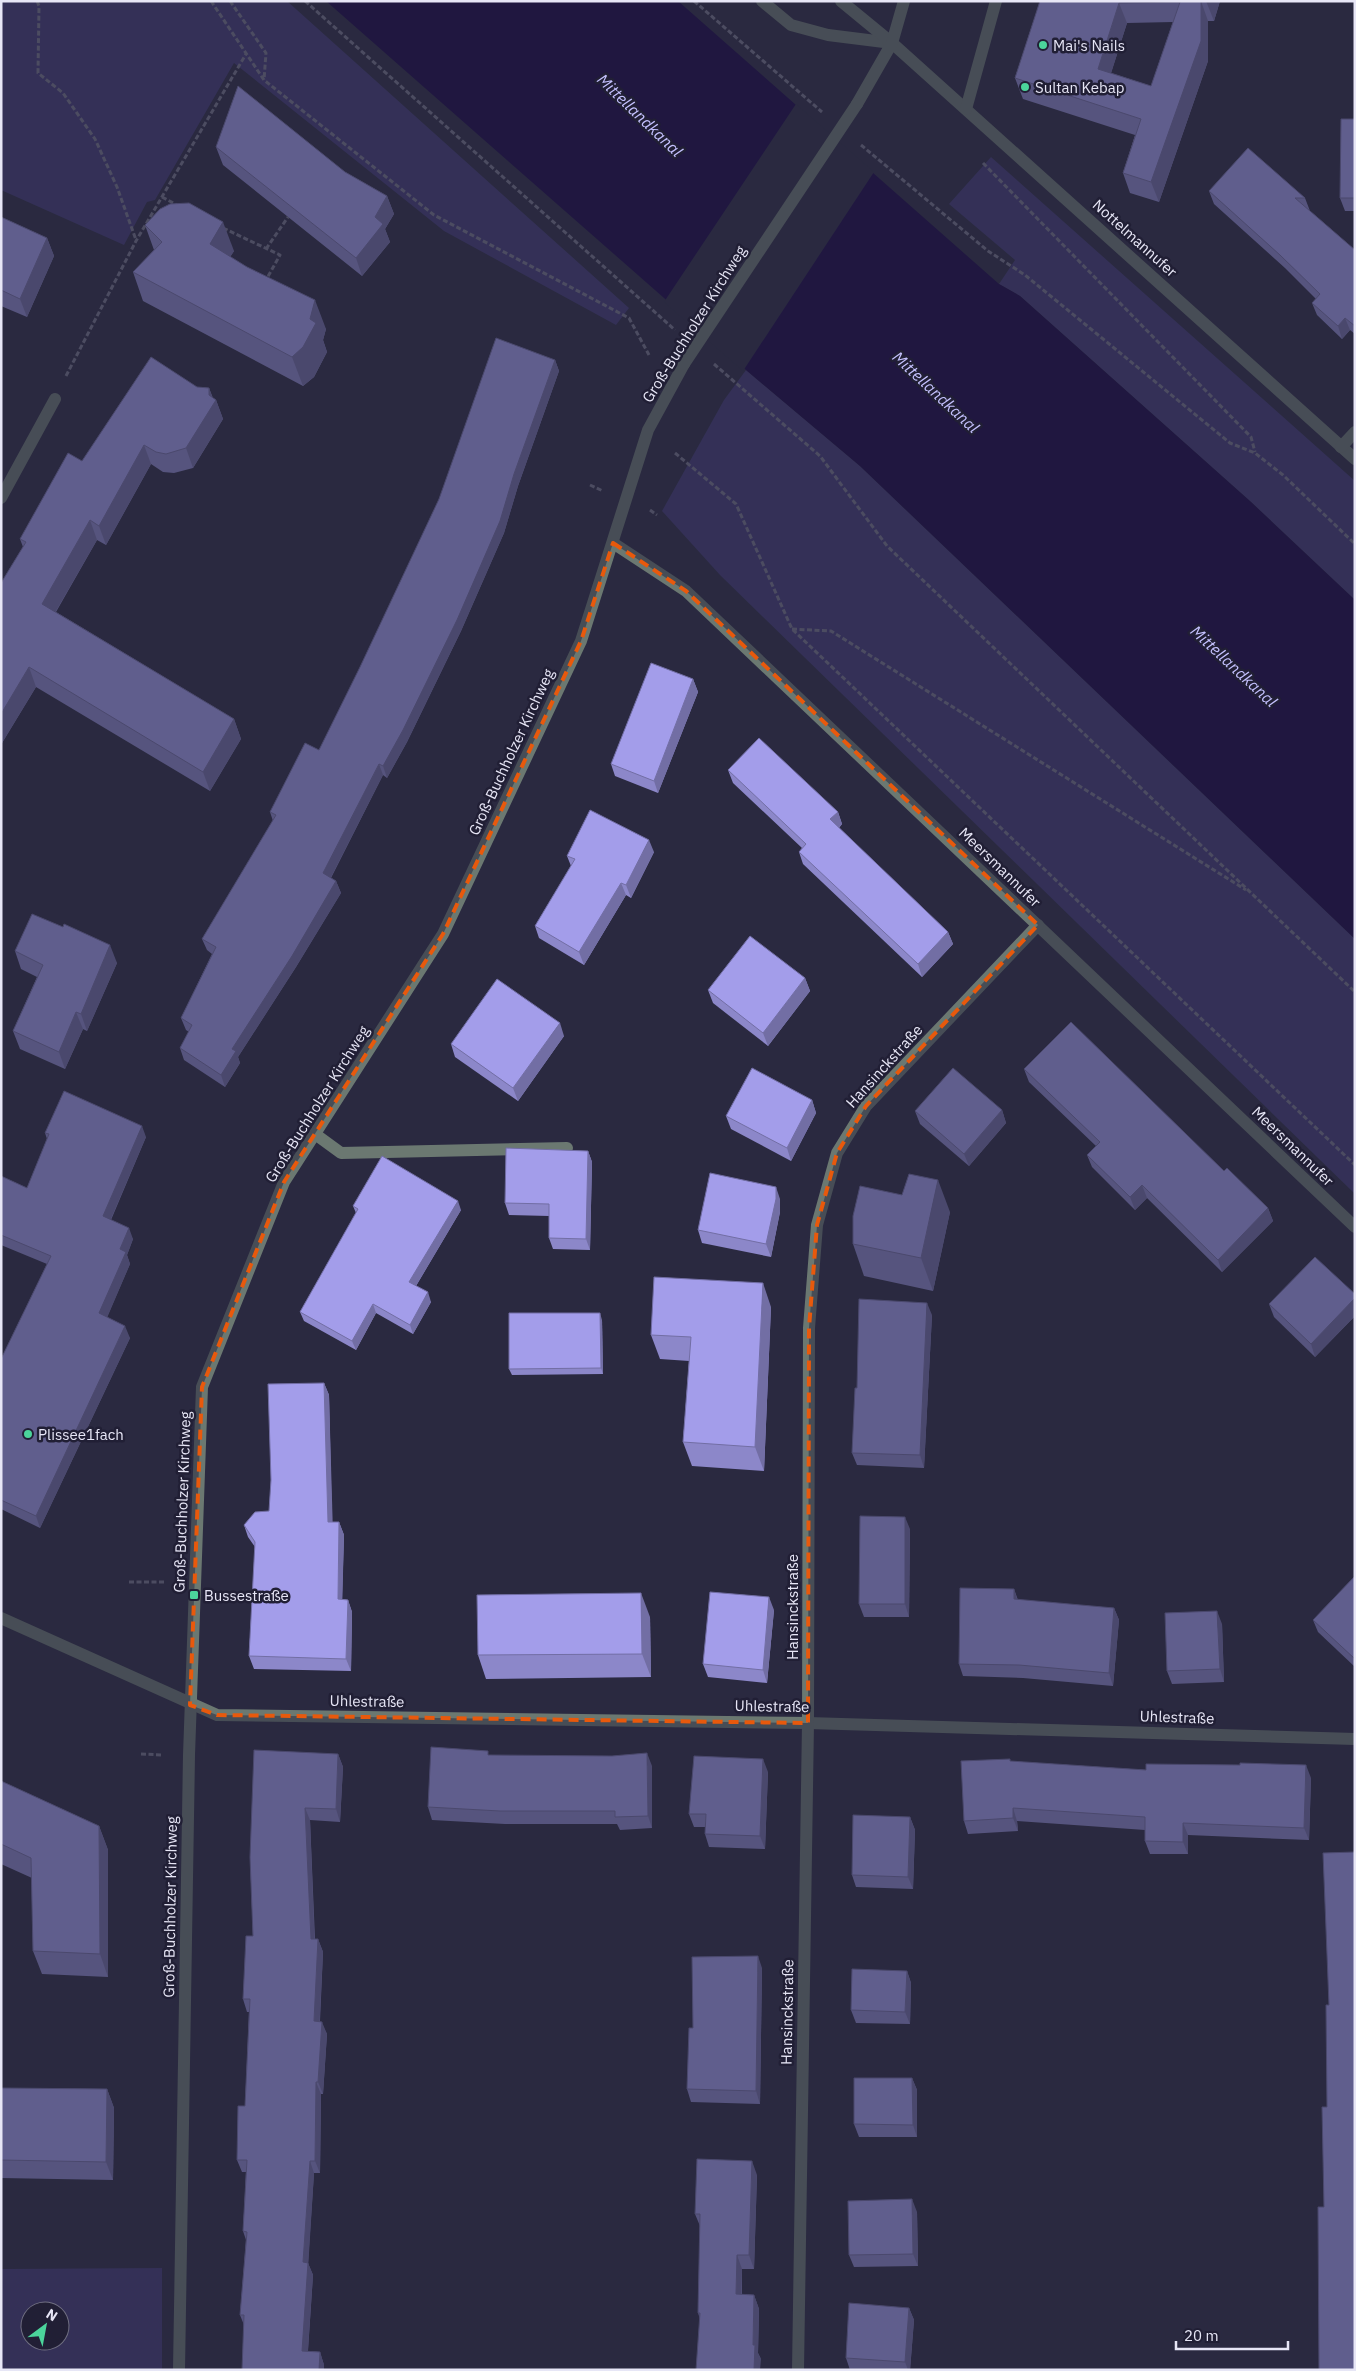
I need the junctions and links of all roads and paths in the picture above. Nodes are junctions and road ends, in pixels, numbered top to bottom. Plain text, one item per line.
1 (37, 1) edge
2 (211, 1) edge
3 (230, 1) edge
4 (305, 1) edge
5 (694, 1) edge
6 (762, 1) edge
7 (841, 1) edge
8 (904, 1) edge
9 (996, 1) edge
10 (892, 43) junction
11 (246, 54) junction
12 (264, 80) junction
13 (966, 109) junction
14 (828, 117) dead end
15 (859, 143) dead end
16 (982, 162) dead end
17 (162, 197) junction
18 (179, 206) edge
19 (288, 217) edge
20 (222, 227) edge
21 (136, 240) junction
22 (266, 249) junction
23 (262, 288) edge
24 (682, 336) dead end
25 (649, 354) dead end
26 (711, 361) dead end
27 (55, 399) joint
28 (1355, 432) edge
29 (1341, 447) junction
30 (675, 453) dead end
31 (1255, 453) junction
32 (1355, 458) edge
33 (1, 498) edge
34 (613, 543) junction
35 (1355, 544) edge
36 (792, 629) junction
37 (1253, 894) junction
38 (1038, 925) junction
39 (1355, 992) edge
40 (315, 1134) junction
41 (567, 1148) edge
42 (1355, 1166) edge
43 (1355, 1227) edge
44 (129, 1582) dead end
45 (166, 1582) dead end
46 (1, 1618) edge
47 (190, 1704) junction
48 (808, 1723) junction
49 (1355, 1739) edge
50 (141, 1754) dead end
51 (166, 1755) dead end
52 (179, 2370) edge
53 (798, 2370) edge

1 - 21 path
2 - 11 path
3 - 12 path
4 - 24 path
5 - 14 path
6 - 10 street
7 - 10 street, Nottelmannufer
8 - 10 street, Groß-Buchholzer Kirchweg
9 - 13 street
10 - 13 street, Nottelmannufer
10 - 34 street, Groß-Buchholzer Kirchweg, bridge
11 - 12 path
11 - 17 path
12 - 25 path
13 - 29 street, Nottelmannufer
15 - 31 path
16 - 31 path
17 - 18 path
17 - 21 path
19 - 22 path
20 - 22 path
21 - 27 path
22 - 23 path
26 - 37 path
27 - 33 street
28 - 29 street
29 - 32 street, Nottelmannufer
30 - 36 path
31 - 35 path
34 - 38 street, Meersmannufer
34 - 40 street, Groß-Buchholzer Kirchweg
36 - 37 path
36 - 42 path
37 - 39 path
38 - 43 street, Meersmannufer
38 - 48 street, Hansinckstraße
40 - 41 street
40 - 47 street, Groß-Buchholzer Kirchweg
44 - 45 path
46 - 47 street
47 - 48 street, Uhlestraße
47 - 52 street, Groß-Buchholzer Kirchweg
48 - 49 street, Uhlestraße
48 - 53 street, Hansinckstraße
50 - 51 path

